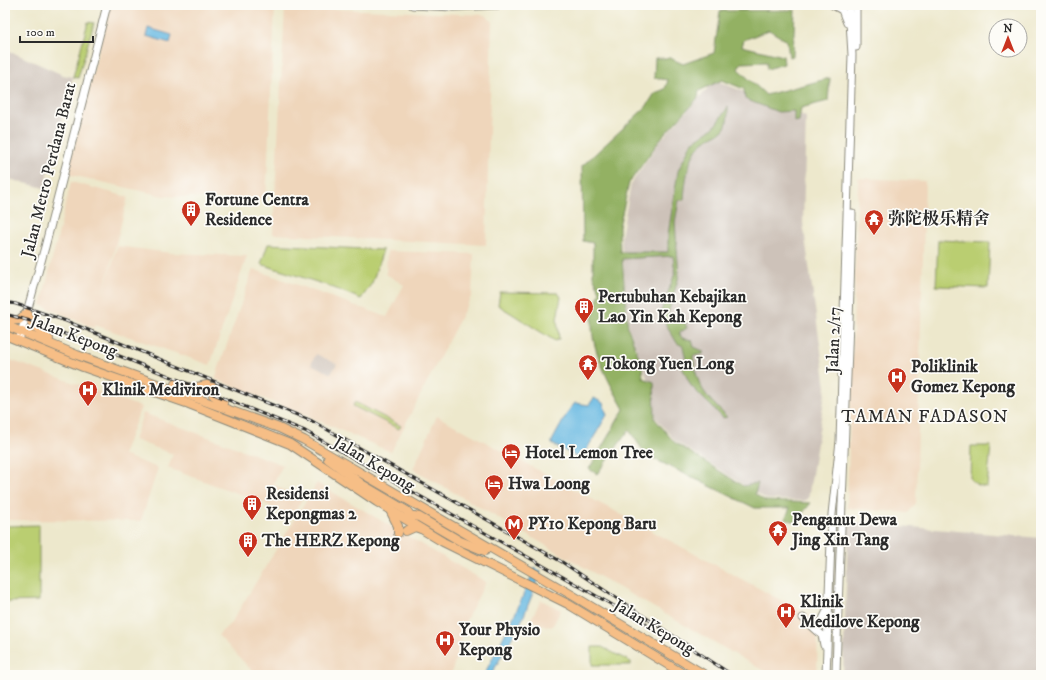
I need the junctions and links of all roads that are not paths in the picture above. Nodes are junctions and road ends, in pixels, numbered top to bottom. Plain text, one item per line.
1 (107, 5) edge
2 (412, 5) edge
3 (498, 5) edge
4 (833, 5) edge
5 (849, 5) edge
6 (856, 5) edge
7 (850, 35) junction
8 (27, 313) junction
9 (5, 321) edge
10 (5, 326) edge
11 (22, 332) junction
12 (5, 335) edge
13 (18, 341) junction
14 (61, 348) junction
15 (126, 372) junction
16 (238, 412) junction
17 (304, 440) junction
18 (390, 509) junction
19 (409, 519) junction
20 (425, 530) junction
21 (518, 565) junction
22 (829, 606) junction
23 (803, 618) dead end
24 (818, 626) dead end
25 (826, 655) junction
26 (686, 675) edge
27 (705, 675) edge
28 (826, 675) edge
29 (836, 675) edge

1 - 8 street, Jalan Metro Perdana Barat
2 - 3 street
4 - 7 street
5 - 7 street, Jalan 2/17
6 - 29 street, Jalan 2/17
7 - 22 street, Jalan 2/17
8 - 9 main road
8 - 11 street, Jalan Metro Perdana Barat
8 - 14 main road
10 - 11 main road, Jalan Kepong
11 - 13 street, Jalan Metro Perdana Barat
11 - 14 main road, Jalan Kepong
12 - 13 main road, Jalan Kepong
13 - 18 main road, Jalan Kepong
14 - 15 main road, Jalan Kepong
15 - 16 main road, Jalan Kepong
15 - 16 main road
16 - 17 main road, Jalan Kepong
17 - 19 main road
17 - 21 main road, Jalan Kepong
18 - 19 main road, Jalan Kepong
18 - 20 main road
19 - 20 main road, Jalan Kepong
19 - 21 main road
20 - 26 main road, Jalan Kepong
21 - 27 main road, Jalan Kepong
22 - 24 street
22 - 25 street, Jalan 2/17
23 - 25 street
25 - 28 street, Jalan 2/17

